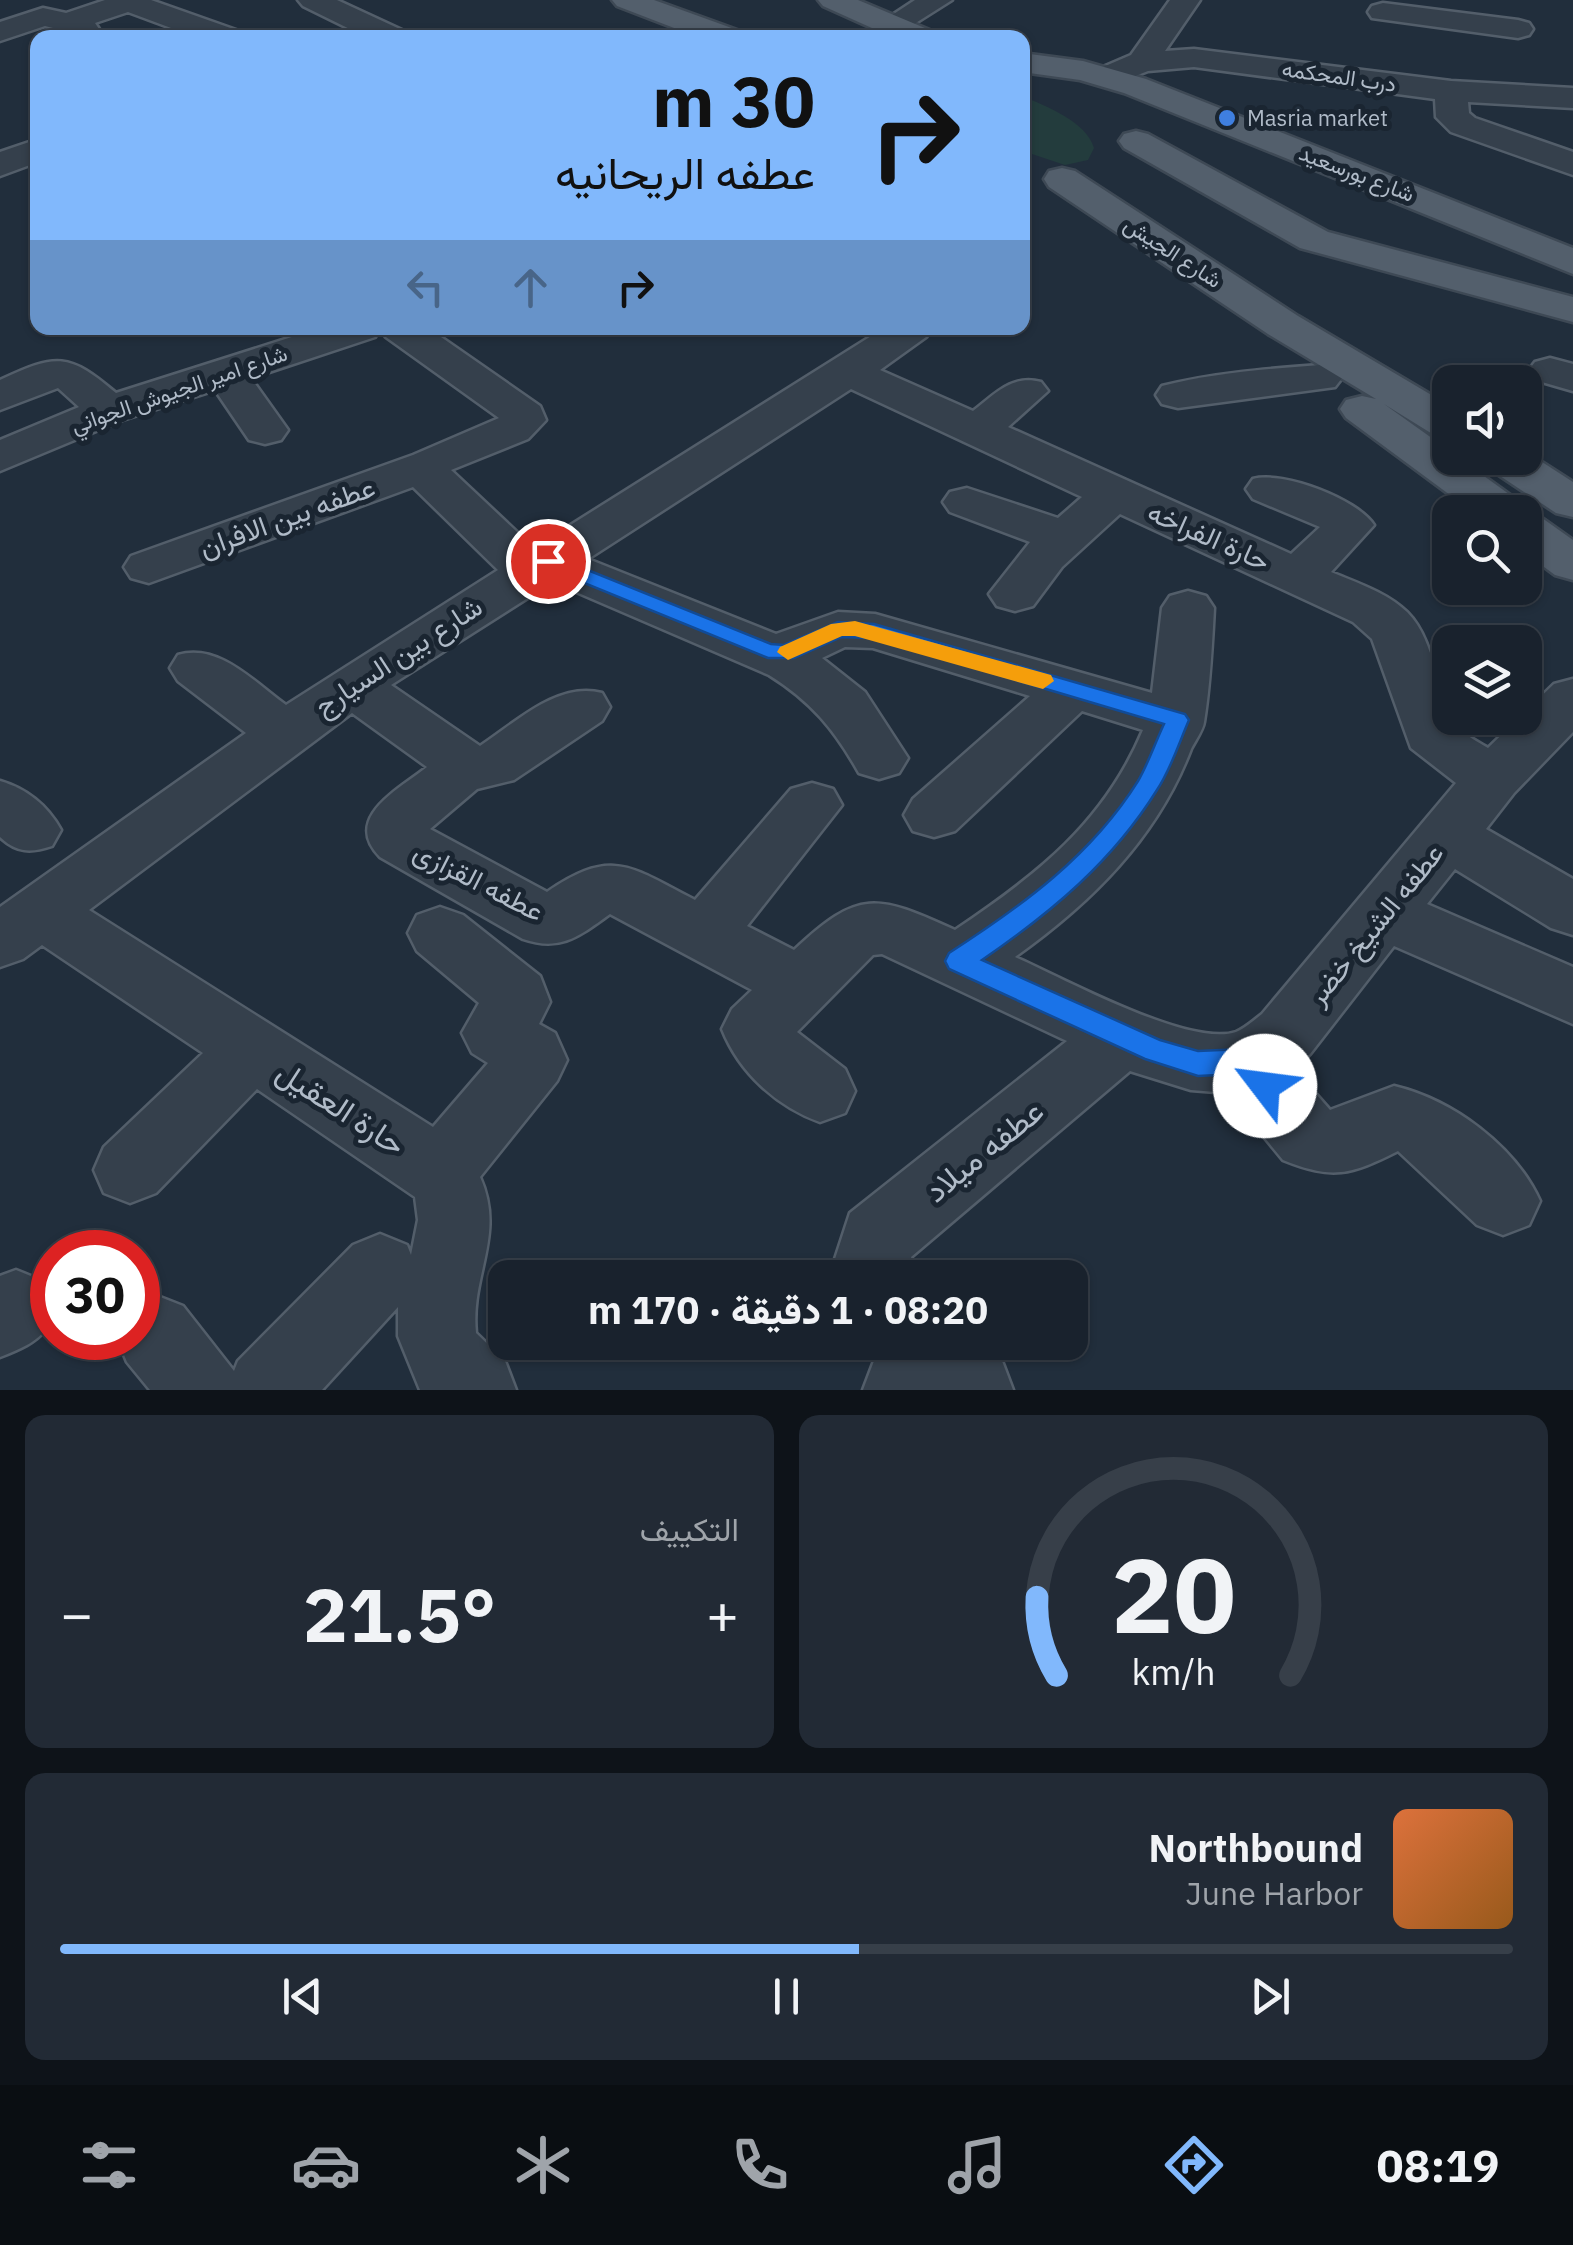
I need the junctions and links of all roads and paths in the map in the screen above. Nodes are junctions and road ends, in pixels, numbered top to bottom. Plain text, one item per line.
1 (629, 0) edge
2 (833, 0) edge
3 (937, 0) edge
4 (1185, 0) edge
5 (126, 1) edge
6 (224, 5) dead end
7 (1383, 6) edge
8 (1521, 13) edge
9 (314, 15) edge
10 (1, 16) edge
11 (180, 20) junction
12 (721, 22) edge
13 (892, 25) junction
14 (36, 30) edge
15 (60, 30) edge
16 (207, 30) edge
17 (377, 30) edge
18 (903, 30) edge
19 (1142, 62) junction
20 (1030, 63) edge
21 (1108, 77) junction
22 (1364, 81) junction
23 (1030, 84) edge
24 (1451, 91) junction
25 (1573, 98) edge
26 (1067, 100) dead end
27 (30, 152) edge
28 (1573, 164) edge
29 (0, 165) edge
30 (1043, 178) edge
31 (1573, 262) edge
32 (1573, 310) edge
33 (1283, 325) junction
34 (339, 335) edge
35 (411, 335) edge
36 (901, 335) edge
37 (226, 372) junction
38 (850, 372) junction
39 (1320, 378) junction
40 (1026, 391) dead end
41 (1178, 395) dead end
42 (0, 397) edge
43 (109, 410) junction
44 (1432, 414) edge
45 (264, 430) dead end
46 (977, 430) junction
47 (0, 457) edge
48 (426, 466) junction
49 (1542, 475) edge
50 (1270, 489) dead end
51 (1115, 494) junction
52 (1480, 495) edge
53 (968, 502) dead end
54 (1573, 503) edge
55 (1064, 537) junction
56 (1542, 541) edge
57 (1573, 564) edge
58 (539, 566) junction
59 (149, 567) dead end
60 (1297, 576) junction
61 (1015, 594) dead end
62 (1188, 608) dead end
63 (768, 651) junction
64 (197, 668) dead end
65 (352, 686) junction
66 (1072, 689) junction
67 (1573, 698) edge
68 (582, 707) dead end
69 (1177, 720) junction
70 (284, 732) junction
71 (880, 758) dead end
72 (464, 770) junction
73 (1493, 778) junction
74 (812, 805) dead end
75 (934, 815) dead end
76 (1447, 835) junction
77 (1573, 910) edge
78 (1381, 912) junction
79 (21, 927) edge
80 (440, 933) dead end
81 (704, 934) junction
82 (959, 961) junction
83 (800, 984) junction
84 (1573, 996) edge
85 (1122, 1038) junction
86 (251, 1050) junction
87 (1244, 1061) junction
88 (820, 1092) dead end
89 (130, 1170) dead end
90 (440, 1172) junction
91 (1503, 1201) dead end
92 (874, 1260) edge
93 (380, 1270) dead end
94 (444, 1379) edge
95 (266, 1390) edge

1 - 12 main road
2 - 13 main road
3 - 13 street
4 - 19 street
5 - 11 street
5 - 15 street
6 - 11 street
7 - 8 street
7 - 22 street
9 - 17 street
10 - 14 street
11 - 16 street
13 - 18 main road
19 - 21 street, درب المحكمه
19 - 22 street, درب المحكمه
20 - 21 main road, شارع بورسعيد
21 - 31 main road, شارع بورسعيد
22 - 24 street, درب المحكمه
23 - 26 main road
24 - 25 street, درب المحكمه
24 - 28 street
27 - 29 street
30 - 32 main road
30 - 33 main road, شارع الجيش
33 - 39 main road, شارع الجيش
33 - 44 main road, شارع الجيش
34 - 37 street, شارع امير الجيوش الجواني
35 - 48 street, عطفه بين الافران
36 - 38 street, شارع بين السيارج
37 - 43 street, شارع امير الجيوش الجواني
37 - 45 street
38 - 46 street, حارة الفراخه
38 - 58 street, شارع بين السيارج
39 - 41 street
39 - 52 main road, شارع الجيش
40 - 46 street
42 - 43 street
43 - 47 street, شارع امير الجيوش الجواني
46 - 51 street, حارة الفراخه
48 - 58 street
48 - 59 street, عطفه بين الافران
49 - 54 main road
50 - 60 street
51 - 55 street
51 - 60 street, حارة الفراخه
53 - 55 street
55 - 61 street
56 - 57 main road
58 - 63 street
58 - 65 street, شارع بين السيارج
60 - 73 street, حارة الفراخه
62 - 69 street
63 - 66 street
63 - 71 street
64 - 70 street
65 - 70 street, شارع بين السيارج
65 - 72 street
66 - 69 street
66 - 75 street
67 - 73 street, عطفه الشيخ خضر
68 - 72 street, عطفه القزازى
69 - 82 street
70 - 79 street, شارع بين السيارج
72 - 81 street, عطفه القزازى
73 - 76 street, عطفه الشيخ خضر
74 - 81 street
76 - 77 street
76 - 78 street, عطفه الشيخ خضر
78 - 84 street
78 - 87 street, عطفه الشيخ خضر
79 - 86 street, حارة العقيل
80 - 90 street
81 - 83 street, عطفه القزازى
82 - 83 street
82 - 85 street
83 - 88 street
85 - 87 street
85 - 92 street, عطفه ميلاد
86 - 89 street
86 - 90 street, حارة العقيل
87 - 91 street
90 - 94 street
93 - 95 street

